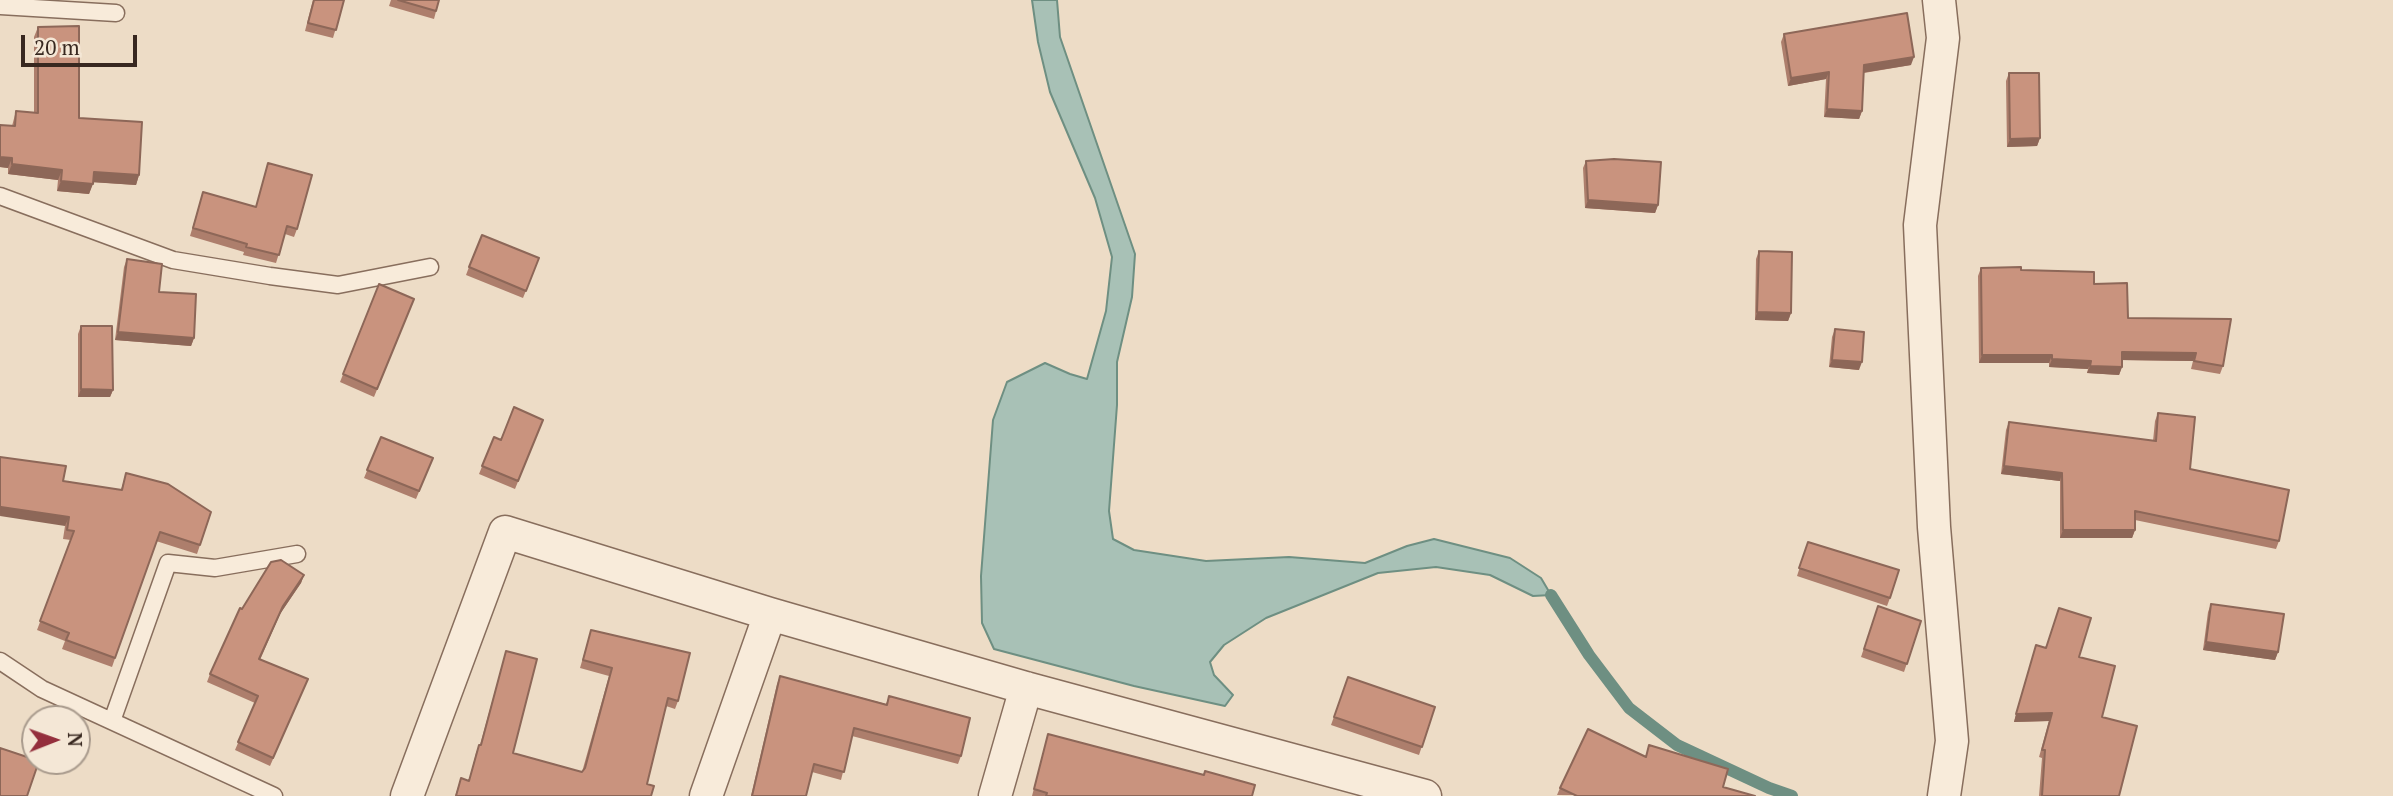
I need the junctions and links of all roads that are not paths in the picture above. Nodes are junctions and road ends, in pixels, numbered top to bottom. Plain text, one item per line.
1 (1938, 0) edge
2 (0, 6) edge
3 (116, 13) dead end
4 (0, 196) edge
5 (430, 267) dead end
6 (297, 554) dead end
7 (770, 614) junction
8 (0, 661) edge
9 (1026, 688) junction
10 (112, 722) junction
11 (1348, 786) edge
12 (274, 796) edge
13 (407, 796) edge
14 (706, 796) edge
15 (995, 796) edge
16 (1425, 796) edge
17 (1944, 796) edge

1 - 17 street
2 - 3 lane
4 - 5 lane
6 - 10 lane
7 - 9 street
7 - 13 street
7 - 14 street
8 - 10 lane
9 - 11 street
9 - 15 street
10 - 12 lane
11 - 16 street

